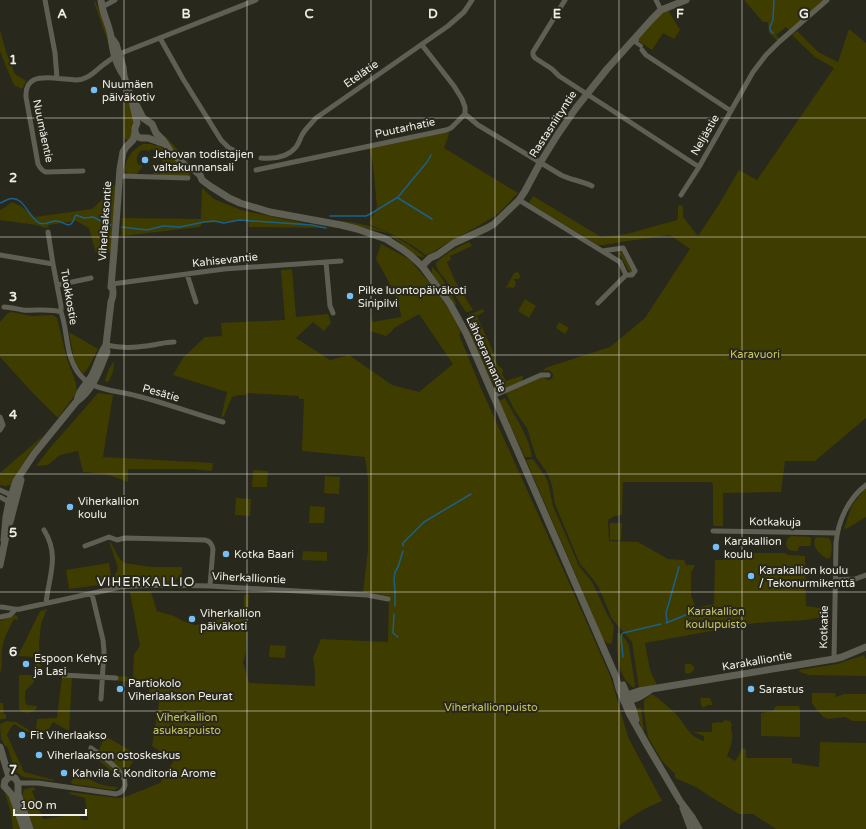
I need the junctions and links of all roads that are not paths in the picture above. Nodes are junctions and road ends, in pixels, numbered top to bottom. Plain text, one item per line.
1 (45, 0) edge
2 (96, 0) edge
3 (115, 0) edge
4 (256, 0) edge
5 (472, 0) edge
6 (565, 0) edge
7 (656, 0) edge
8 (686, 0) edge
9 (827, 0) edge
10 (102, 3) edge
11 (661, 10) junction
12 (160, 38) junction
13 (637, 40) dead end
14 (422, 45) junction
15 (641, 48) joint
16 (117, 55) junction
17 (57, 78) junction
18 (587, 94) junction
19 (132, 101) junction
20 (731, 111) junction
21 (465, 114) junction
22 (146, 120) junction
23 (137, 123) junction
24 (153, 127) junction
25 (135, 133) junction
26 (145, 138) junction
27 (165, 144) junction
28 (235, 151) dead end
29 (262, 158) dead end
30 (122, 159) junction
31 (540, 163) junction
32 (698, 167) junction
33 (256, 170) dead end
34 (83, 171) dead end
35 (120, 176) junction
36 (188, 178) dead end
37 (592, 186) dead end
38 (681, 195) dead end
39 (519, 200) junction
40 (48, 232) dead end
41 (602, 251) junction
42 (0, 255) edge
43 (341, 261) dead end
44 (326, 262) junction
45 (53, 264) junction
46 (422, 266) junction
47 (187, 274) junction
48 (626, 274) junction
49 (91, 278) dead end
50 (112, 284) junction
51 (58, 285) junction
52 (196, 302) dead end
53 (598, 304) dead end
54 (4, 307) dead end
55 (61, 312) junction
56 (333, 313) dead end
57 (174, 342) dead end
58 (106, 345) junction
59 (548, 375) dead end
60 (90, 383) junction
61 (493, 396) junction
62 (0, 417) edge
63 (222, 422) dead end
64 (0, 430) edge
65 (866, 485) edge
66 (0, 490) edge
67 (0, 497) edge
68 (11, 499) junction
69 (44, 530) dead end
70 (713, 531) dead end
71 (837, 533) junction
72 (85, 546) dead end
73 (0, 565) edge
74 (866, 575) edge
75 (835, 580) junction
76 (210, 586) junction
77 (92, 594) junction
78 (388, 599) dead end
79 (46, 603) junction
80 (0, 607) edge
81 (15, 610) junction
82 (0, 617) edge
83 (866, 646) edge
84 (834, 659) junction
85 (63, 675) dead end
86 (102, 678) junction
87 (116, 678) dead end
88 (101, 699) dead end
89 (627, 699) junction
90 (0, 747) edge
91 (91, 748) dead end
92 (9, 777) junction
93 (18, 785) junction
94 (4, 788) edge
95 (680, 801) junction
96 (24, 829) edge
97 (30, 829) edge
98 (691, 829) edge
99 (699, 829) edge

1 - 17 street
2 - 10 street
3 - 10 street
4 - 12 street, Nuumäentie
5 - 14 street, Etelätie
6 - 18 street, Neljästie
7 - 11 street
8 - 11 street, Rastasniityntie
9 - 20 street, Neljästie
10 - 16 street
11 - 18 street, Rastasniityntie
12 - 16 street, Nuumäentie
12 - 28 street
13 - 15 street
14 - 21 street
14 - 29 street, Etelätie
15 - 20 street
16 - 17 street, Nuumäentie
16 - 19 street
17 - 34 street, Nuumäentie
18 - 31 street, Rastasniityntie
18 - 32 street, Neljästie
19 - 22 street
19 - 23 street
20 - 32 street, Neljästie
21 - 31 street
21 - 33 street, Puutarhatie
22 - 23 street
22 - 24 street
23 - 25 street
24 - 26 street
24 - 27 street, Lähderannantie
25 - 26 street
25 - 30 street, Viherlaaksontie
26 - 27 street, Lähderannantie
26 - 30 street
27 - 46 street, Lähderannantie
30 - 35 street, Viherlaaksontie
31 - 37 street
31 - 39 street, Rastasniityntie
32 - 38 street
35 - 36 street
35 - 50 street, Viherlaaksontie
39 - 41 street
39 - 46 street, Rastasniityntie
40 - 45 street
41 - 48 street
41 - 48 street
42 - 45 street, Tuokkostie
43 - 44 street, Kahisevantie
44 - 47 street, Kahisevantie
44 - 56 street
45 - 51 street, Tuokkostie
46 - 61 street, Lähderannantie
47 - 50 street, Kahisevantie
47 - 52 street
48 - 53 street
49 - 51 street
50 - 58 street, Viherlaaksontie
51 - 55 street, Tuokkostie
54 - 55 street
55 - 60 street, Tuokkostie
57 - 58 street
58 - 60 street, Viherlaaksontie
59 - 61 street
60 - 63 street, Pesätie
60 - 68 street, Viherlaaksontie
61 - 89 street, Lähderannantie
62 - 64 street
65 - 71 street, Kotkatie
66 - 68 street
67 - 68 street
68 - 73 street, Viherlaaksontie
69 - 79 street
70 - 71 street, Kotkakuja
71 - 75 street, Kotkatie
72 - 76 street
74 - 75 street
75 - 84 street, Kotkatie
76 - 77 street, Viherkalliontie
76 - 78 street, Viherkalliontie
77 - 79 street, Viherkalliontie
77 - 86 street
79 - 81 street, Viherkalliontie
80 - 81 street, Viherkalliontie
81 - 82 street, Viherkalliontie
83 - 84 street, Karakalliontie
84 - 89 street, Karakalliontie
85 - 86 street
86 - 87 street
86 - 88 street
89 - 95 street, Lähderannantie
90 - 92 street
91 - 93 street
92 - 93 street
92 - 94 street
93 - 94 street
93 - 97 street
94 - 96 street
95 - 98 street, Lähderannantie
95 - 99 street, Lähderannantie

